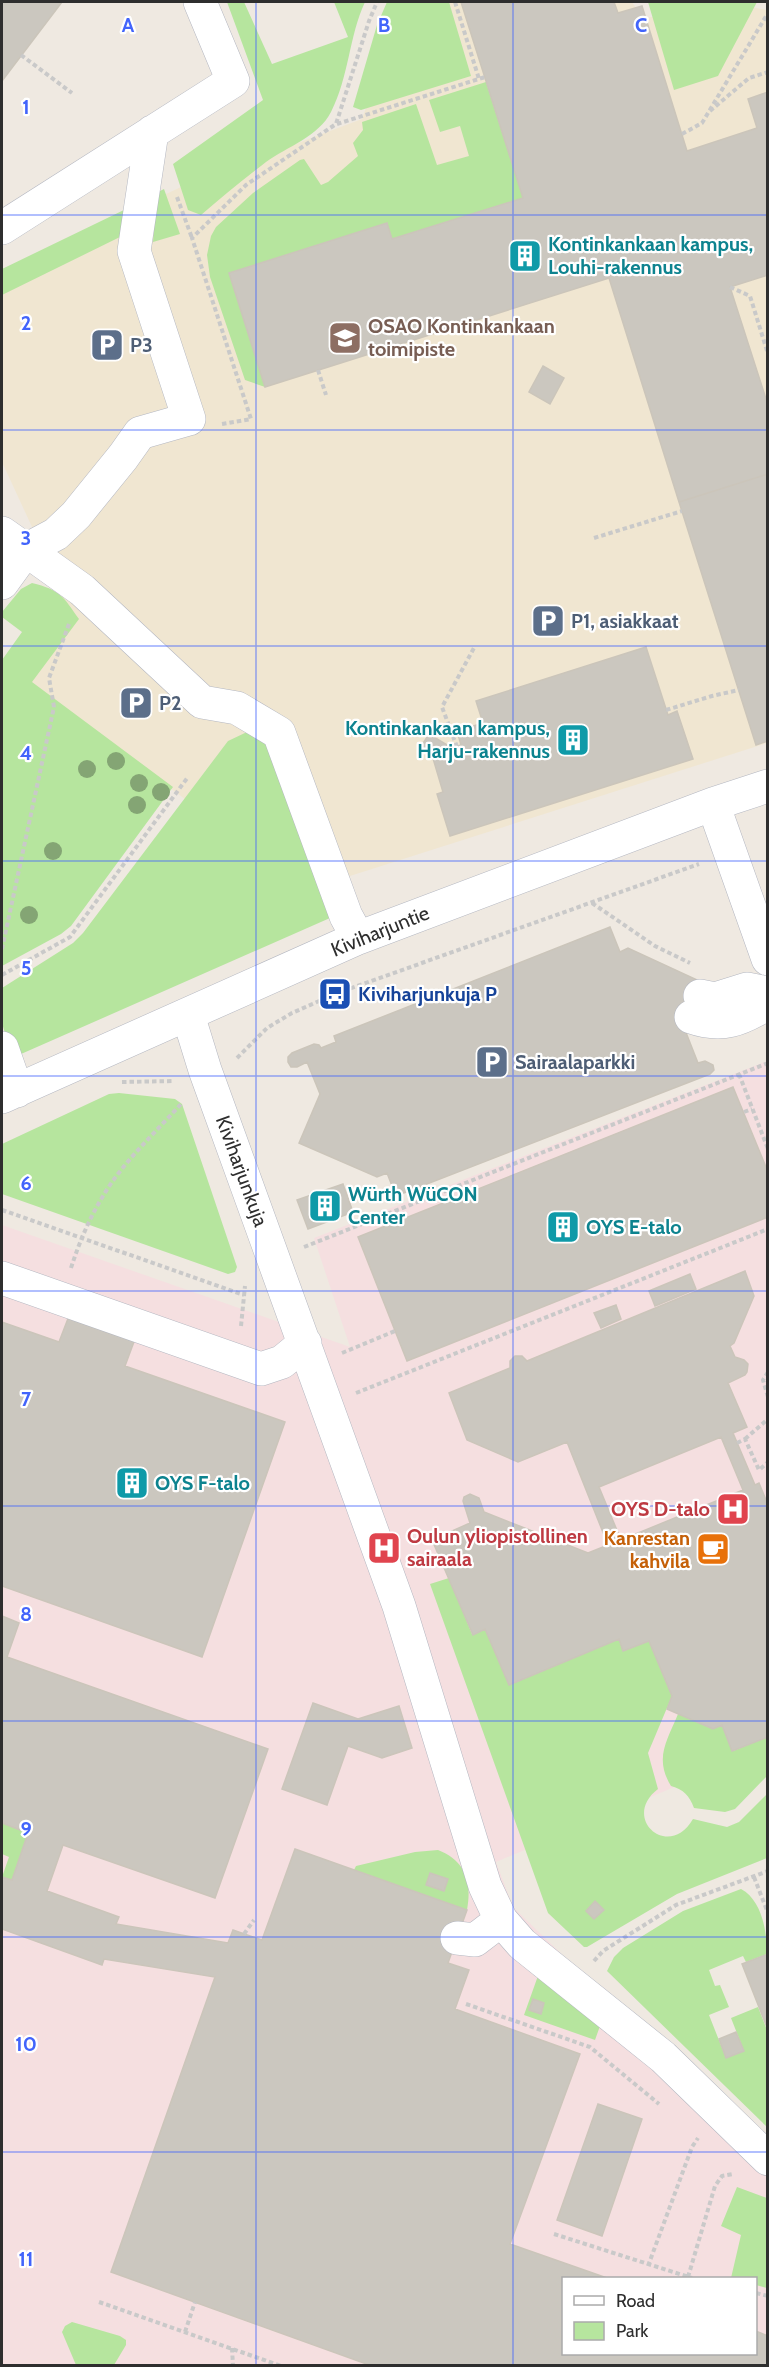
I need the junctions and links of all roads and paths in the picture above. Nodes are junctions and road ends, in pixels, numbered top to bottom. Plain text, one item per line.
1 (200, 2) edge
2 (377, 2) edge
3 (454, 2) edge
4 (768, 13) edge
5 (21, 55) dead end
6 (768, 72) edge
7 (484, 77) dead end
8 (479, 79) junction
9 (72, 93) dead end
10 (707, 113) junction
11 (336, 124) junction
12 (152, 132) junction
13 (682, 134) dead end
14 (2, 228) edge
15 (730, 287) dead end
16 (768, 354) edge
17 (318, 370) dead end
18 (326, 395) dead end
19 (189, 419) junction
20 (682, 510) dead end
21 (594, 538) dead end
22 (14, 541) edge
23 (2, 582) edge
24 (82, 590) junction
25 (475, 646) dead end
26 (739, 690) dead end
27 (666, 710) dead end
28 (457, 747) dead end
29 (188, 777) dead end
30 (768, 786) edge
31 (713, 804) junction
32 (729, 853) junction
33 (591, 903) junction
34 (358, 938) junction
35 (2, 949) edge
36 (768, 959) edge
37 (2, 975) edge
38 (696, 993) junction
39 (768, 993) edge
40 (768, 1003) edge
41 (188, 1016) junction
42 (2, 1048) edge
43 (768, 1063) edge
44 (739, 1074) junction
45 (117, 1082) dead end
46 (197, 1083) junction
47 (9, 1094) edge
48 (752, 1109) junction
49 (744, 1112) dead end
50 (768, 1149) edge
51 (2, 1210) edge
52 (768, 1229) edge
53 (81, 1238) junction
54 (305, 1258) dead end
55 (2, 1278) edge
56 (244, 1295) dead end
57 (395, 1331) dead end
58 (302, 1334) junction
59 (339, 1354) dead end
60 (768, 1372) edge
61 (352, 1394) dead end
62 (768, 1397) edge
63 (768, 1419) edge
64 (745, 1439) junction
65 (737, 1443) dead end
66 (768, 1462) edge
67 (768, 1871) edge
68 (753, 1877) junction
69 (768, 1913) edge
70 (254, 1920) dead end
71 (501, 1920) junction
72 (244, 1934) dead end
73 (457, 1938) dead end
74 (589, 1967) dead end
75 (466, 2004) dead end
76 (663, 2107) dead end
77 (722, 2114) junction
78 (754, 2166) edge
79 (554, 2234) dead end
80 (648, 2266) junction
81 (686, 2277) edge
82 (690, 2277) edge
83 (99, 2302) dead end
84 (195, 2302) dead end
85 (185, 2332) junction
86 (232, 2348) junction
87 (233, 2366) edge
88 (281, 2366) edge

1 - 12 street
2 - 11 path
3 - 8 path
4 - 10 path
5 - 9 path
6 - 10 path
7 - 8 path
8 - 11 path
10 - 13 path
11 - 19 path
12 - 14 street
12 - 19 street
15 - 16 path
17 - 18 path
19 - 22 street
20 - 21 path
22 - 23 street
22 - 24 street
24 - 34 street
24 - 35 path
25 - 28 path
26 - 27 path
29 - 37 path
30 - 31 street, Kiviharjuntie
31 - 32 street
31 - 34 street, Kiviharjuntie
32 - 33 path
32 - 36 street
33 - 38 path
33 - 46 path
34 - 41 street, Kiviharjuntie
38 - 39 street
38 - 40 street
41 - 46 street, Kiviharjunkuja
41 - 47 street, Kiviharjuntie
42 - 47 street
43 - 44 path
44 - 48 path
44 - 54 path
45 - 46 path
46 - 53 path
46 - 58 street, Kiviharjunkuja
48 - 49 path
48 - 50 path
51 - 53 path
52 - 61 path
53 - 56 path
55 - 58 street
57 - 59 path
58 - 71 street, Kiviharjunkuja
60 - 62 path
63 - 64 path
64 - 65 path
64 - 66 path
67 - 68 path
68 - 69 path
68 - 74 path
70 - 72 path
71 - 73 street
71 - 77 street, Kiviharjunkuja
75 - 76 path
77 - 78 street, Kiviharjunkuja
77 - 80 path
78 - 82 path
79 - 80 path
80 - 81 path
83 - 85 path
84 - 85 path
85 - 86 path
86 - 87 path
86 - 88 path

